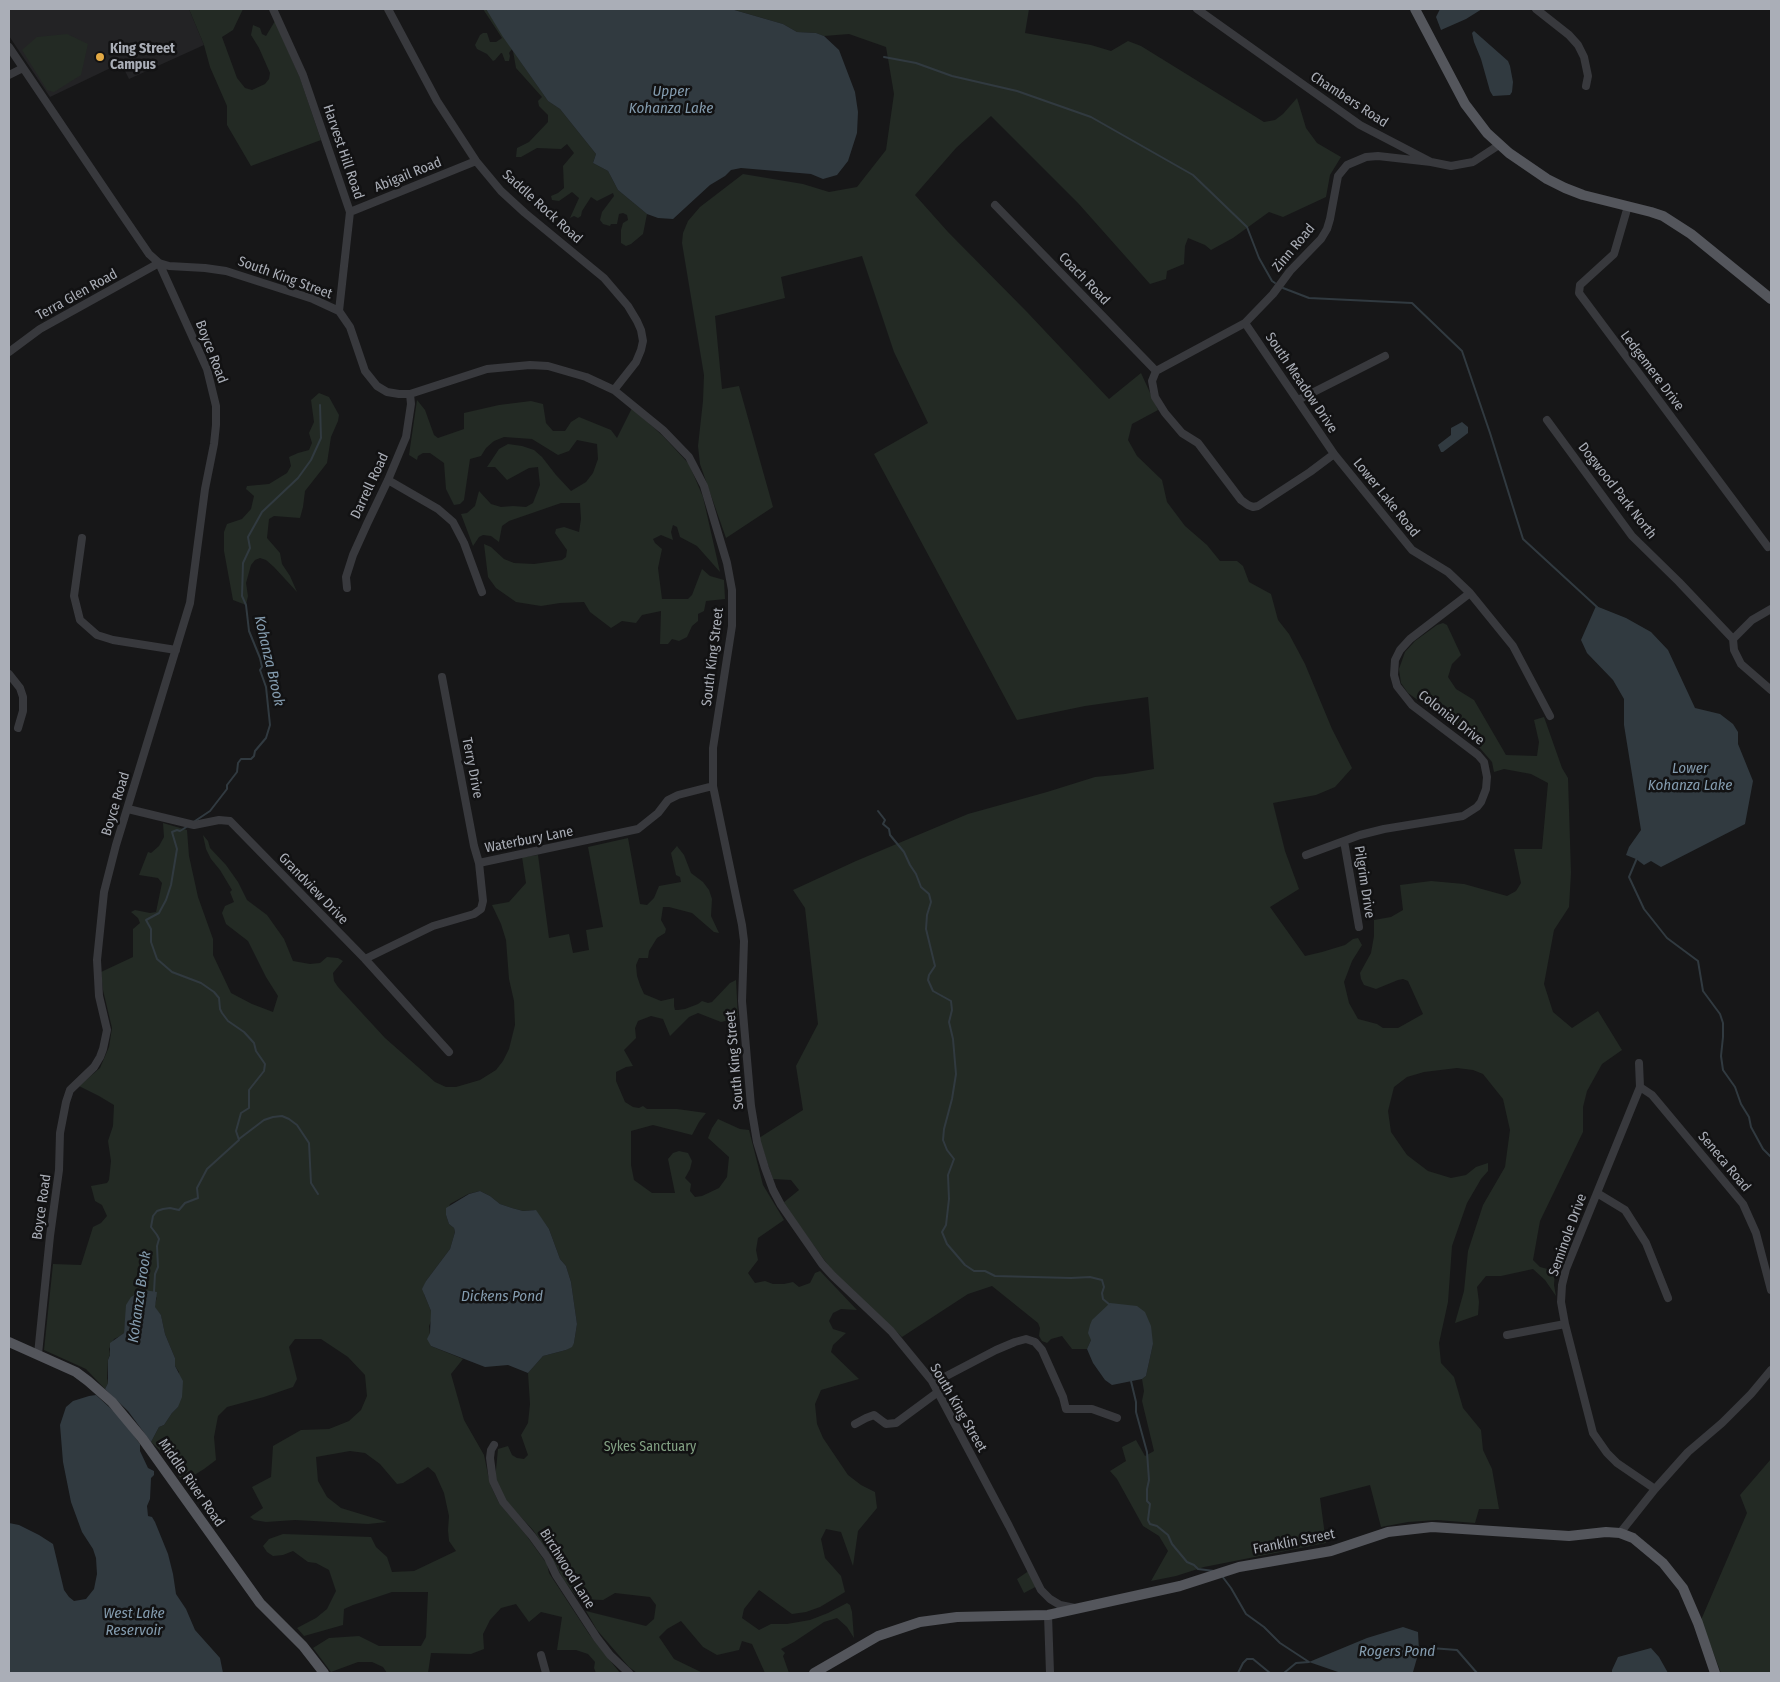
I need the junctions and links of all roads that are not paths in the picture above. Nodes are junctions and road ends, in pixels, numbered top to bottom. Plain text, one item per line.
1 (273, 9) edge
2 (388, 9) edge
3 (1197, 9) edge
4 (1415, 9) edge
5 (1536, 9) edge
6 (9, 47) edge
7 (23, 68) junction
8 (9, 75) edge
9 (1586, 86) dead end
10 (1499, 145) junction
11 (476, 161) junction
12 (1431, 162) junction
13 (995, 205) dead end
14 (1628, 206) junction
15 (350, 212) junction
16 (159, 263) junction
17 (1771, 299) edge
18 (338, 311) junction
19 (1245, 323) junction
20 (9, 352) edge
21 (1385, 356) dead end
22 (1156, 371) junction
23 (614, 390) junction
24 (410, 394) junction
25 (1298, 400) junction
26 (1547, 420) dead end
27 (1334, 454) junction
28 (388, 480) junction
29 (82, 538) dead end
30 (1768, 547) dead end
31 (347, 588) dead end
32 (482, 592) dead end
33 (1470, 593) junction
34 (1771, 609) edge
35 (1734, 639) junction
36 (176, 650) junction
37 (9, 674) edge
38 (442, 677) dead end
39 (1771, 690) edge
40 (1550, 716) dead end
41 (18, 728) dead end
42 (713, 786) junction
43 (128, 809) junction
44 (1344, 841) junction
45 (1306, 855) dead end
46 (479, 863) junction
47 (1358, 928) dead end
48 (365, 959) junction
49 (449, 1052) dead end
50 (1640, 1063) dead end
51 (1640, 1087) junction
52 (1597, 1193) junction
53 (1771, 1290) edge
54 (1668, 1298) dead end
55 (1565, 1324) junction
56 (1507, 1335) dead end
57 (9, 1342) edge
58 (38, 1354) junction
59 (1771, 1370) edge
60 (933, 1383) junction
61 (938, 1392) junction
62 (1117, 1418) dead end
63 (855, 1424) dead end
64 (494, 1445) dead end
65 (1654, 1489) junction
66 (1620, 1533) junction
67 (1075, 1608) junction
68 (1048, 1615) junction
69 (541, 1655) dead end
70 (324, 1673) edge
71 (546, 1673) edge
72 (630, 1673) edge
73 (814, 1673) edge
74 (1050, 1673) edge
75 (1715, 1673) edge

1 - 15 street, Harvest Hill Road
2 - 11 street, Saddle Rock Road
3 - 12 street, Chambers Road
4 - 10 main road
5 - 9 street
6 - 7 street
7 - 8 street
7 - 16 street
10 - 12 street, Chambers Road
10 - 14 main road
11 - 15 street, Abigail Road
11 - 23 street, Saddle Rock Road
12 - 19 street, Zinn Road
13 - 22 street, Coach Road
14 - 17 main road
14 - 30 street, Ledgemere Drive
15 - 18 street, Harvest Hill Road
16 - 18 street, South King Street
16 - 20 street, Terra Glen Road
16 - 36 street, Boyce Road
18 - 24 street, South King Street
19 - 22 street, Zinn Road
19 - 25 street, South Meadow Drive
21 - 25 street
22 - 27 street, South Meadow Drive
23 - 24 street, South King Street
23 - 42 street, South King Street
24 - 28 street, Darrell Road
25 - 27 street, South Meadow Drive
26 - 35 street, Dogwood Park North
27 - 33 street, Lower Lake Road
28 - 31 street, Darrell Road
28 - 32 street
29 - 36 street
33 - 40 street, Lower Lake Road
33 - 44 street, Colonial Drive
34 - 35 street
35 - 39 street
36 - 43 street, Boyce Road
37 - 41 street
38 - 46 street, Terry Drive
42 - 46 street, Waterbury Lane
42 - 60 street, South King Street
43 - 48 street, Grandview Drive
43 - 58 street, Boyce Road
44 - 45 street, Colonial Drive
44 - 47 street, Pilgrim Drive
46 - 48 street, Waterbury Lane
48 - 49 street, Grandview Drive
50 - 51 street
51 - 52 street, Seminole Drive
51 - 53 street, Seneca Road
52 - 54 street
52 - 55 street, Seminole Drive
55 - 56 street
55 - 65 street, Seminole Drive
57 - 58 main road, Middle River Road
58 - 70 main road, Middle River Road
59 - 65 street
60 - 61 street, South King Street
60 - 62 street
61 - 63 street
61 - 67 street, South King Street
64 - 72 street, Birchwood Lane
65 - 66 street
66 - 67 main road, Franklin Street
66 - 75 main road, Franklin Street
67 - 68 main road, Franklin Street
68 - 73 main road, Franklin Street
68 - 74 street
69 - 71 street

